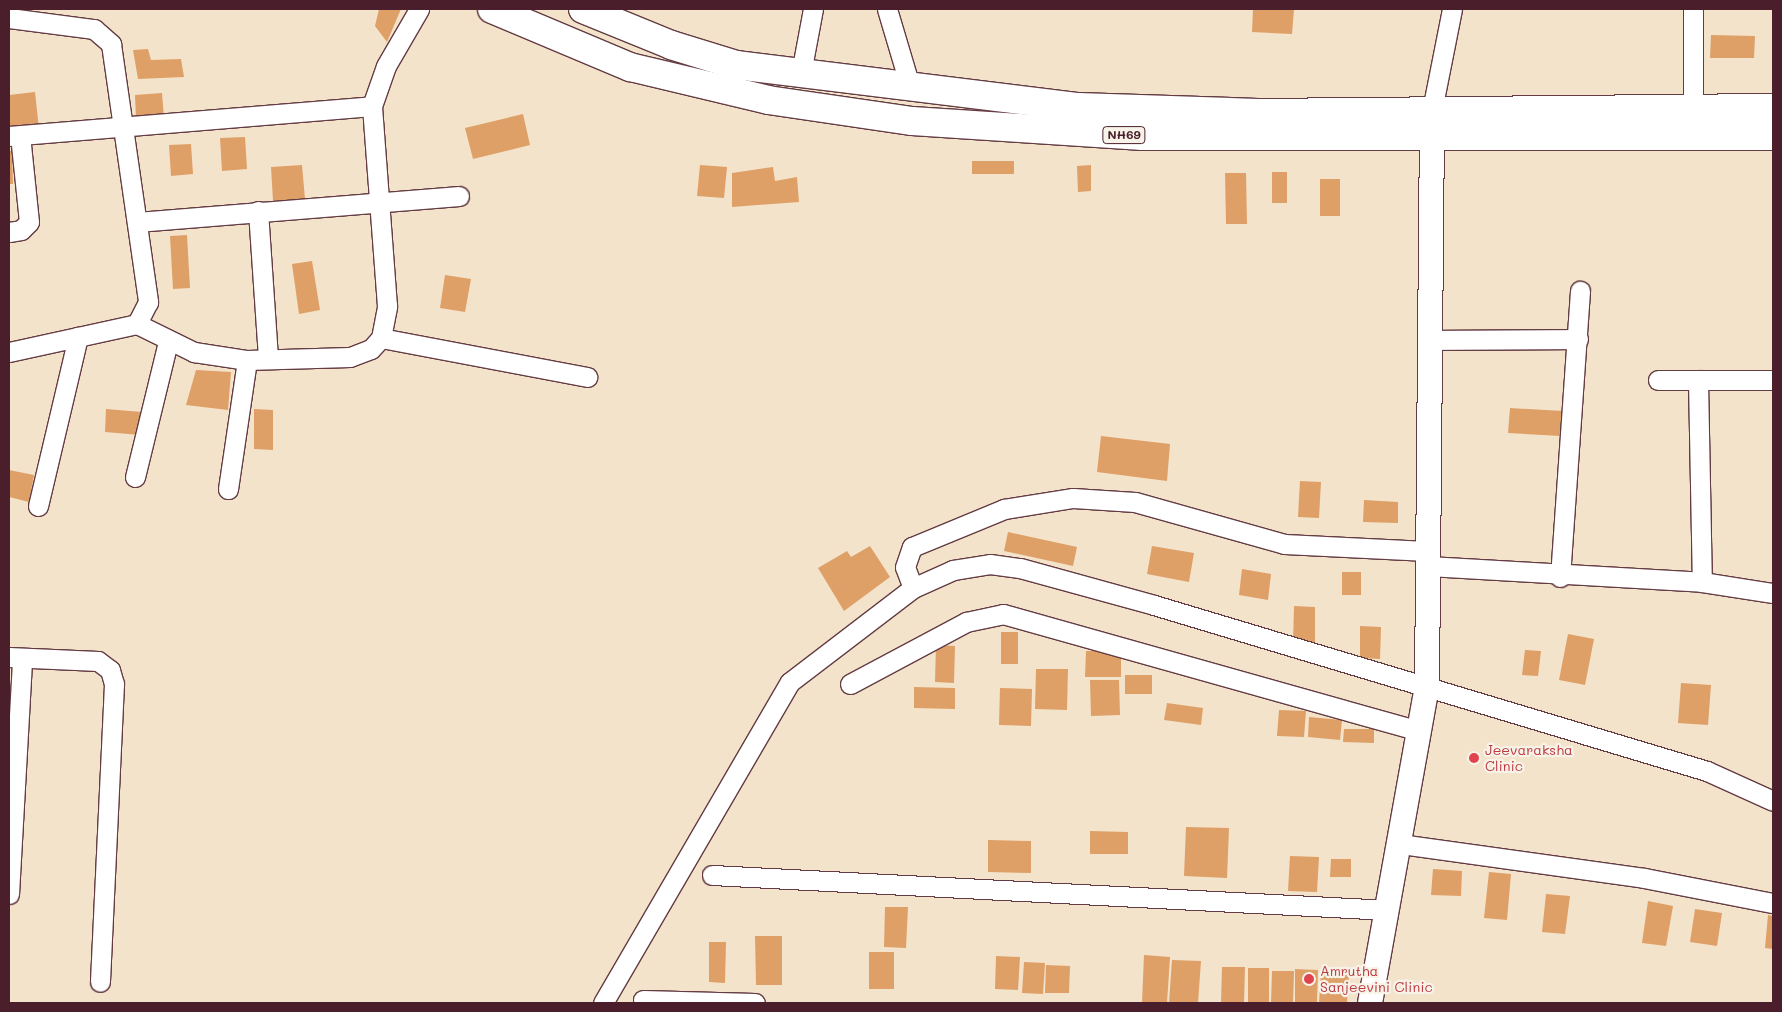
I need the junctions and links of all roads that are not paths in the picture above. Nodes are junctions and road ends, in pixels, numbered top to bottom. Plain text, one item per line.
1 (419, 9) edge
2 (492, 9) edge
3 (583, 9) edge
4 (813, 9) edge
5 (887, 9) edge
6 (1452, 9) edge
7 (1693, 9) edge
8 (9, 18) edge
9 (736, 65) junction
10 (801, 73) junction
11 (910, 86) junction
12 (730, 91) junction
13 (372, 106) junction
14 (1773, 108) edge
15 (1693, 109) junction
16 (1431, 123) junction
17 (122, 125) junction
18 (15, 135) edge
19 (1773, 136) edge
20 (459, 196) dead end
21 (381, 199) junction
22 (258, 211) junction
23 (138, 222) junction
24 (9, 232) edge
25 (1580, 291) dead end
26 (137, 324) junction
27 (78, 337) junction
28 (381, 338) junction
29 (1578, 339) junction
30 (1430, 340) junction
31 (168, 342) junction
32 (9, 352) edge
33 (268, 359) junction
34 (247, 360) junction
35 (587, 377) dead end
36 (1658, 380) dead end
37 (1698, 380) junction
38 (1773, 380) edge
39 (135, 477) dead end
40 (228, 489) dead end
41 (38, 506) dead end
42 (1428, 559) junction
43 (1560, 577) junction
44 (1702, 582) junction
45 (913, 588) junction
46 (1773, 594) edge
47 (15, 657) edge
48 (850, 684) dead end
49 (1423, 706) junction
50 (1773, 801) edge
51 (1400, 844) junction
52 (712, 875) dead end
53 (9, 894) edge
54 (1773, 903) edge
55 (1388, 910) junction
56 (100, 982) dead end
57 (643, 1000) dead end
58 (603, 1003) edge
59 (755, 1003) edge
60 (1370, 1003) edge

1 - 13 street
2 - 12 highway, NH69
3 - 9 highway, NH69
4 - 10 street
5 - 11 street
6 - 16 street
7 - 15 street
8 - 17 street
9 - 10 highway, NH69
9 - 12 highway
10 - 11 highway, NH69
11 - 16 highway, NH69
12 - 16 highway, NH69
13 - 17 street
13 - 21 street
14 - 15 highway, NH69
15 - 16 highway, NH69
16 - 19 highway, NH69
16 - 30 main road
17 - 18 street
17 - 23 street
18 - 24 street
20 - 21 street
21 - 22 street
21 - 28 street
22 - 23 street
22 - 33 street
23 - 26 street
25 - 29 street
26 - 27 street
26 - 31 street
27 - 32 street
27 - 41 street
28 - 33 street
28 - 35 street
29 - 30 street
29 - 43 street
30 - 42 main road
31 - 34 street
31 - 39 street
33 - 34 street
34 - 40 street
36 - 37 street
37 - 38 street
37 - 44 street
42 - 43 street
42 - 45 street
42 - 49 main road
43 - 44 street
44 - 46 street
45 - 49 street
45 - 58 street
47 - 53 street
47 - 56 street
48 - 49 street
49 - 50 street
49 - 51 main road
51 - 54 street
51 - 55 main road
52 - 55 street
55 - 60 main road
57 - 59 street

